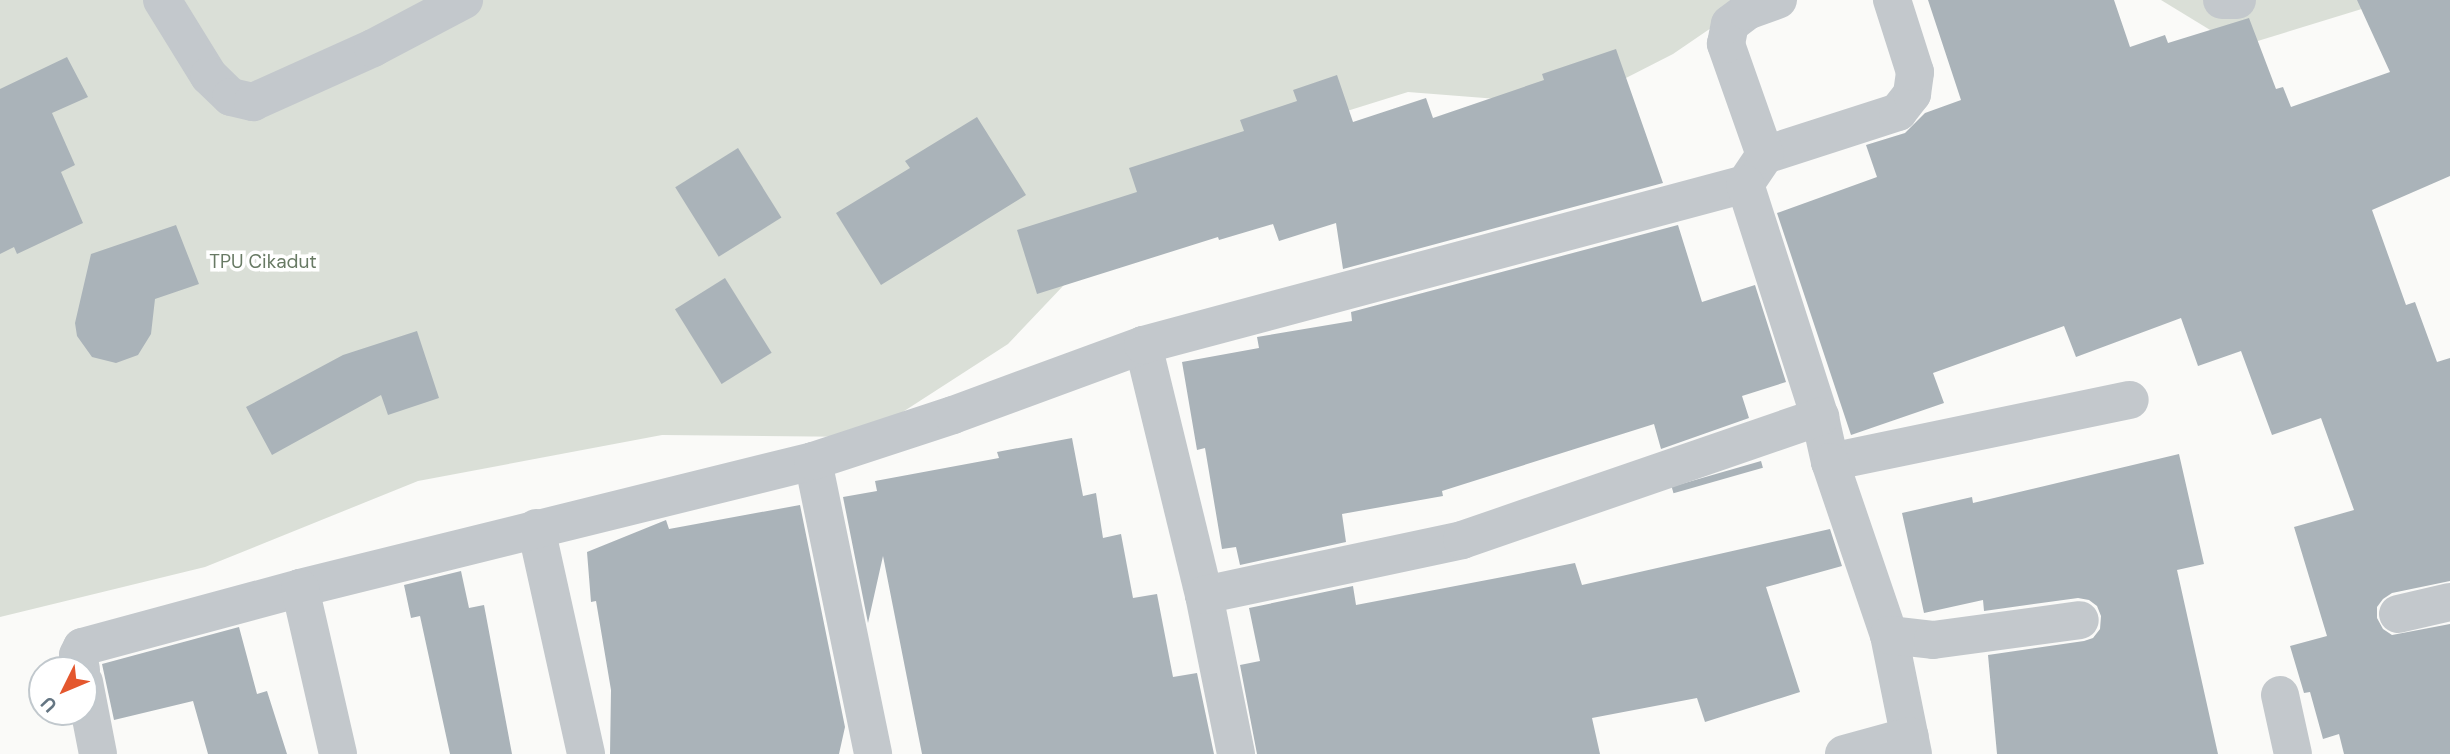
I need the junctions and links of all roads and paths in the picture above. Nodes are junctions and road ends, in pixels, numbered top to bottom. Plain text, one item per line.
1 (162, 0) edge
2 (464, 0) edge
3 (1778, 0) edge
4 (1892, 0) edge
5 (2222, 0) edge
6 (2237, 0) edge
7 (1755, 170) junction
8 (1143, 345) junction
9 (2130, 400) dead end
10 (1820, 417) junction
11 (813, 461) junction
12 (1830, 462) junction
13 (536, 528) junction
14 (300, 588) junction
15 (1205, 596) junction
16 (2450, 602) edge
17 (2398, 614) dead end
18 (2080, 620) dead end
19 (1889, 635) junction
20 (78, 656) edge
21 (2280, 695) dead end
22 (93, 726) edge
23 (1911, 745) edge
24 (98, 754) edge
25 (338, 754) edge
26 (586, 754) edge
27 (873, 754) edge
28 (1236, 754) edge
29 (1844, 754) edge
30 (2293, 754) edge

1 - 2 street
3 - 7 street
4 - 7 street
5 - 6 street
7 - 8 street
7 - 10 street
8 - 11 street
8 - 15 street
9 - 12 street
10 - 12 street
10 - 15 street
11 - 13 street
11 - 27 street
12 - 19 street
13 - 14 street
13 - 26 street
14 - 20 street
14 - 25 street
15 - 28 street
16 - 17 street
18 - 19 street
19 - 23 street
21 - 30 street
22 - 24 street
23 - 29 street

